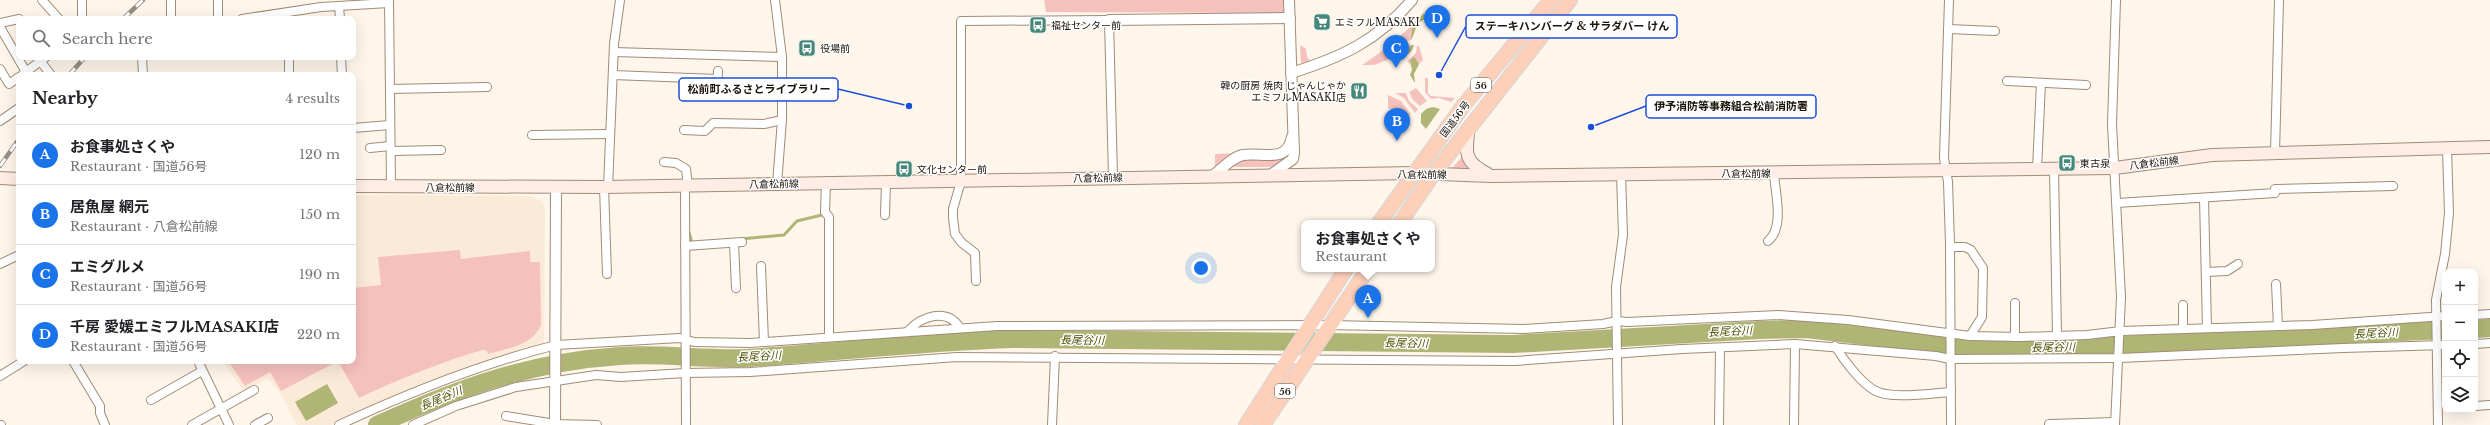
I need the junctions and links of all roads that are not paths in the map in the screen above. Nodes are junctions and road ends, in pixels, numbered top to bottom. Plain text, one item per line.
1 (42, 0) edge
2 (82, 0) edge
3 (171, 0) edge
4 (218, 0) edge
5 (620, 0) edge
6 (774, 0) edge
7 (1289, 0) edge
8 (1412, 0) edge
9 (1551, 0) edge
10 (1570, 0) edge
11 (1949, 0) edge
12 (2116, 0) edge
13 (2279, 0) edge
14 (389, 2) edge
15 (339, 6) junction
16 (287, 15) edge
17 (56, 16) edge
18 (82, 16) edge
19 (171, 16) edge
20 (218, 16) edge
21 (274, 16) edge
22 (340, 16) edge
23 (1290, 18) junction
24 (16, 20) edge
25 (1109, 20) junction
26 (0, 24) edge
27 (0, 27) edge
28 (1948, 29) junction
29 (1995, 31) dead end
30 (614, 52) junction
31 (782, 57) junction
32 (44, 60) edge
33 (142, 60) edge
34 (289, 60) edge
35 (342, 60) edge
36 (0, 69) edge
37 (289, 70) dead end
38 (718, 71) dead end
39 (21, 72) edge
40 (26, 72) edge
41 (50, 72) edge
42 (143, 72) edge
43 (342, 72) edge
44 (1291, 73) junction
45 (613, 75) junction
46 (16, 79) edge
47 (718, 79) junction
48 (2007, 82) dead end
49 (2041, 83) junction
50 (2086, 86) dead end
51 (487, 87) dead end
52 (390, 89) junction
53 (717, 89) dead end
54 (16, 110) edge
55 (782, 120) junction
56 (0, 121) edge
57 (390, 126) junction
58 (356, 128) edge
59 (1469, 128) junction
60 (684, 130) dead end
61 (1292, 133) junction
62 (610, 134) junction
63 (532, 135) dead end
64 (2490, 147) edge
65 (370, 148) dead end
66 (390, 148) junction
67 (2447, 149) junction
68 (441, 150) dead end
69 (2275, 153) junction
70 (664, 162) dead end
71 (2115, 168) junction
72 (2037, 169) junction
73 (2054, 169) junction
74 (1946, 170) junction
75 (1414, 173) junction
76 (1434, 173) junction
77 (1774, 173) junction
78 (1621, 174) junction
79 (1212, 176) junction
80 (1269, 176) junction
81 (1491, 176) junction
82 (0, 178) edge
83 (1113, 178) junction
84 (16, 179) edge
85 (961, 181) junction
86 (886, 182) junction
87 (826, 183) junction
88 (777, 184) junction
89 (356, 186) edge
90 (391, 186) junction
91 (686, 186) junction
92 (2393, 186) dead end
93 (556, 187) junction
94 (606, 187) junction
95 (2204, 198) junction
96 (2117, 203) junction
97 (885, 215) dead end
98 (1381, 220) edge
99 (1402, 220) edge
100 (1768, 241) dead end
101 (685, 246) junction
102 (1950, 247) junction
103 (16, 256) edge
104 (0, 264) edge
105 (2238, 264) dead end
106 (761, 266) dead end
107 (1344, 272) edge
108 (1366, 272) edge
109 (2206, 272) junction
110 (607, 274) dead end
111 (976, 281) dead end
112 (2276, 284) dead end
113 (736, 288) dead end
114 (2015, 303) dead end
115 (2183, 305) dead end
116 (2490, 314) edge
117 (2478, 315) edge
118 (2442, 317) edge
119 (2436, 318) junction
120 (1617, 322) junction
121 (2278, 326) junction
122 (1328, 327) junction
123 (960, 328) junction
124 (1308, 328) junction
125 (2207, 328) junction
126 (2183, 329) junction
127 (907, 332) junction
128 (2120, 333) junction
129 (1950, 334) junction
130 (1970, 336) junction
131 (2057, 336) junction
132 (829, 337) junction
133 (2015, 337) junction
134 (686, 341) junction
135 (764, 342) junction
136 (2490, 343) edge
137 (1795, 344) junction
138 (2436, 344) junction
139 (2478, 344) edge
140 (2442, 345) edge
141 (556, 346) junction
142 (1835, 346) junction
143 (1720, 348) junction
144 (1618, 352) junction
145 (1055, 356) junction
146 (1950, 357) junction
147 (2120, 357) junction
148 (1288, 358) junction
149 (1306, 358) junction
150 (19, 364) edge
151 (75, 364) edge
152 (199, 364) edge
153 (686, 370) junction
154 (202, 371) junction
155 (0, 376) edge
156 (556, 381) junction
157 (254, 390) dead end
158 (1951, 392) junction
159 (151, 400) dead end
160 (2490, 405) edge
161 (2478, 406) edge
162 (2441, 408) edge
163 (221, 409) junction
164 (506, 416) dead end
165 (268, 418) dead end
166 (555, 424) edge
167 (2049, 424) dead end
168 (2115, 424) edge
169 (106, 425) edge
170 (192, 425) edge
171 (229, 425) edge
172 (254, 425) edge
173 (339, 425) edge
174 (413, 425) edge
175 (598, 425) edge
176 (686, 425) edge
177 (1052, 425) edge
178 (1246, 425) edge
179 (1263, 425) edge
180 (1618, 425) edge
181 (1719, 425) edge
182 (1794, 425) edge
183 (1951, 425) edge
184 (2438, 425) edge

1 - 17 street
2 - 18 street
3 - 19 street
4 - 20 street
5 - 30 street
6 - 31 street
7 - 23 street
8 - 44 street
9 - 75 highway, 国道56号 / 56
10 - 59 highway, 国道56号 / 56
11 - 28 street
12 - 71 street
13 - 69 street
14 - 15 street
14 - 52 street
15 - 16 street
15 - 22 street
16 - 21 street
23 - 25 street
23 - 44 street
24 - 26 street
25 - 83 street
25 - 85 street
27 - 39 street
28 - 29 street
28 - 74 street
30 - 31 street
30 - 45 street
31 - 55 street
32 - 40 street
32 - 41 street
33 - 42 street
34 - 37 street
35 - 43 street
36 - 46 street
38 - 47 street
44 - 61 street
45 - 47 street
45 - 62 street
47 - 53 street
48 - 49 street
49 - 50 street
49 - 72 street
51 - 52 street
52 - 57 street
54 - 56 street
55 - 60 street
55 - 88 street
57 - 58 street
57 - 66 street
59 - 76 highway, 国道56号 / 56
59 - 81 main road
61 - 79 street
61 - 80 street
62 - 63 street
62 - 94 street
64 - 67 main road, 八倉松前線
65 - 66 street
66 - 68 street
66 - 90 street
67 - 69 main road, 八倉松前線
67 - 119 street
69 - 71 main road, 八倉松前線
70 - 91 street
71 - 73 main road, 八倉松前線
71 - 96 street
72 - 73 main road, 八倉松前線
72 - 74 main road, 八倉松前線
73 - 131 street
74 - 77 main road, 八倉松前線
74 - 102 street
75 - 76 main road, 八倉松前線
75 - 80 main road, 八倉松前線
75 - 98 highway, 国道56号 / 56
76 - 81 main road, 八倉松前線
76 - 99 highway, 国道56号 / 56
77 - 78 main road, 八倉松前線
77 - 100 street
78 - 81 main road, 八倉松前線
78 - 120 street
79 - 80 main road, 八倉松前線
79 - 83 main road, 八倉松前線
82 - 84 main road
83 - 85 main road, 八倉松前線
85 - 86 main road, 八倉松前線
85 - 111 street
86 - 87 main road, 八倉松前線
86 - 97 street
87 - 88 main road, 八倉松前線
87 - 132 street
88 - 91 main road, 八倉松前線
89 - 90 main road, 八倉松前線
90 - 93 main road, 八倉松前線
91 - 94 main road, 八倉松前線
91 - 101 street
92 - 95 street
93 - 94 main road, 八倉松前線
93 - 141 street
94 - 110 street
95 - 96 street
95 - 109 street
96 - 128 street
101 - 113 street
101 - 134 street
102 - 129 street
102 - 130 street
103 - 104 street
105 - 109 street
106 - 135 street
107 - 124 highway, 56
108 - 122 highway, 56
109 - 125 street
112 - 121 street
114 - 133 street
115 - 126 street
116 - 117 street
118 - 119 street
119 - 121 street
119 - 138 street
120 - 122 street
120 - 129 street
120 - 144 street
121 - 125 street
122 - 124 street
122 - 149 highway, 56
123 - 124 street
123 - 127 street
123 - 127 street
124 - 148 highway, 56
125 - 126 street
126 - 128 street
127 - 132 street
128 - 131 street
128 - 147 street
129 - 130 street
129 - 146 street
130 - 133 street
131 - 133 street
132 - 135 street
134 - 135 street
134 - 141 street
134 - 153 street
136 - 139 street
137 - 142 street
137 - 143 street
137 - 182 street
138 - 140 street
138 - 147 street
138 - 162 street
141 - 156 street
141 - 173 street
142 - 146 street
142 - 158 street
143 - 144 street
143 - 181 street
144 - 149 street
144 - 180 street
145 - 148 street
145 - 153 street
145 - 177 street
146 - 147 street
146 - 158 street
147 - 168 street
148 - 149 street
148 - 178 highway, 56
149 - 179 highway, 56
150 - 155 street
151 - 169 street
152 - 154 street
153 - 156 street
153 - 176 street
154 - 159 street
154 - 163 street
156 - 166 street
156 - 174 street
157 - 163 street
158 - 183 street
160 - 161 street
162 - 184 street
163 - 170 street
163 - 171 street
164 - 166 street
165 - 172 street
166 - 175 street
167 - 168 street

